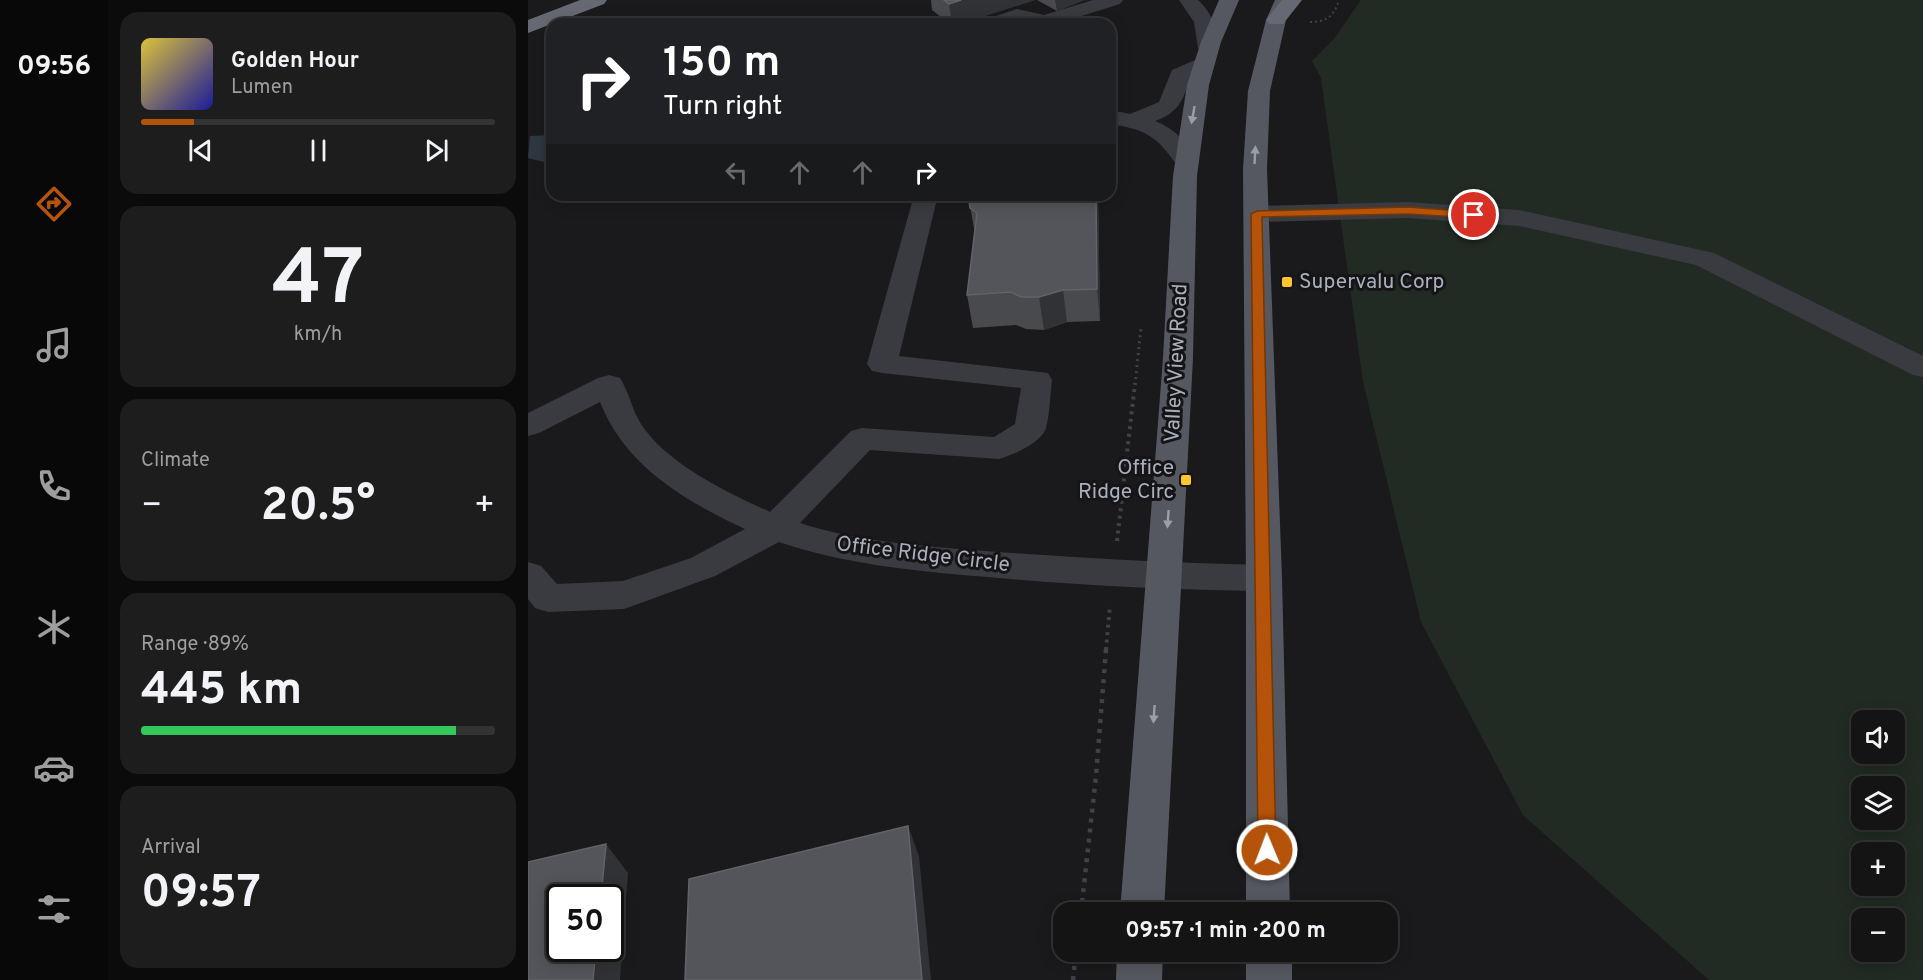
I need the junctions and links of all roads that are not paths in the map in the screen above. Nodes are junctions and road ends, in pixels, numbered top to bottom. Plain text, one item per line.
1 (597, 0) edge
2 (1113, 0) edge
3 (1184, 0) edge
4 (1229, 0) edge
5 (1292, 0) edge
6 (1281, 10) edge
7 (551, 18) edge
8 (1008, 18) edge
9 (1031, 18) edge
10 (1055, 18) edge
11 (546, 20) edge
12 (528, 27) edge
13 (1206, 55) junction
14 (1116, 118) edge
15 (1133, 120) junction
16 (1187, 163) junction
17 (924, 201) edge
18 (1257, 214) junction
19 (1923, 368) edge
20 (528, 426) edge
21 (774, 529) junction
22 (528, 575) edge
23 (1164, 577) junction
24 (1264, 578) junction
25 (1143, 902) edge
26 (1268, 902) edge
27 (1140, 962) edge
28 (1269, 962) edge
29 (1139, 980) edge
30 (1269, 980) edge

1 - 7 highway
2 - 10 street
3 - 13 street
4 - 13 main road, Valley View Road
5 - 6 highway
18 -> 6 main road
8 - 9 street
11 - 12 highway
13 - 15 street
13 -> 16 main road, Valley View Road
14 - 15 street
15 - 16 street
16 -> 23 main road, Valley View Road
17 - 21 street
18 - 19 street
18 - 24 main road
20 - 21 street, Office Ridge Circle
21 - 22 street
21 - 23 street, Office Ridge Circle
23 - 24 street, Office Ridge Circle
23 -> 25 main road, Valley View Road
24 - 26 main road
27 - 29 main road
28 - 30 main road

